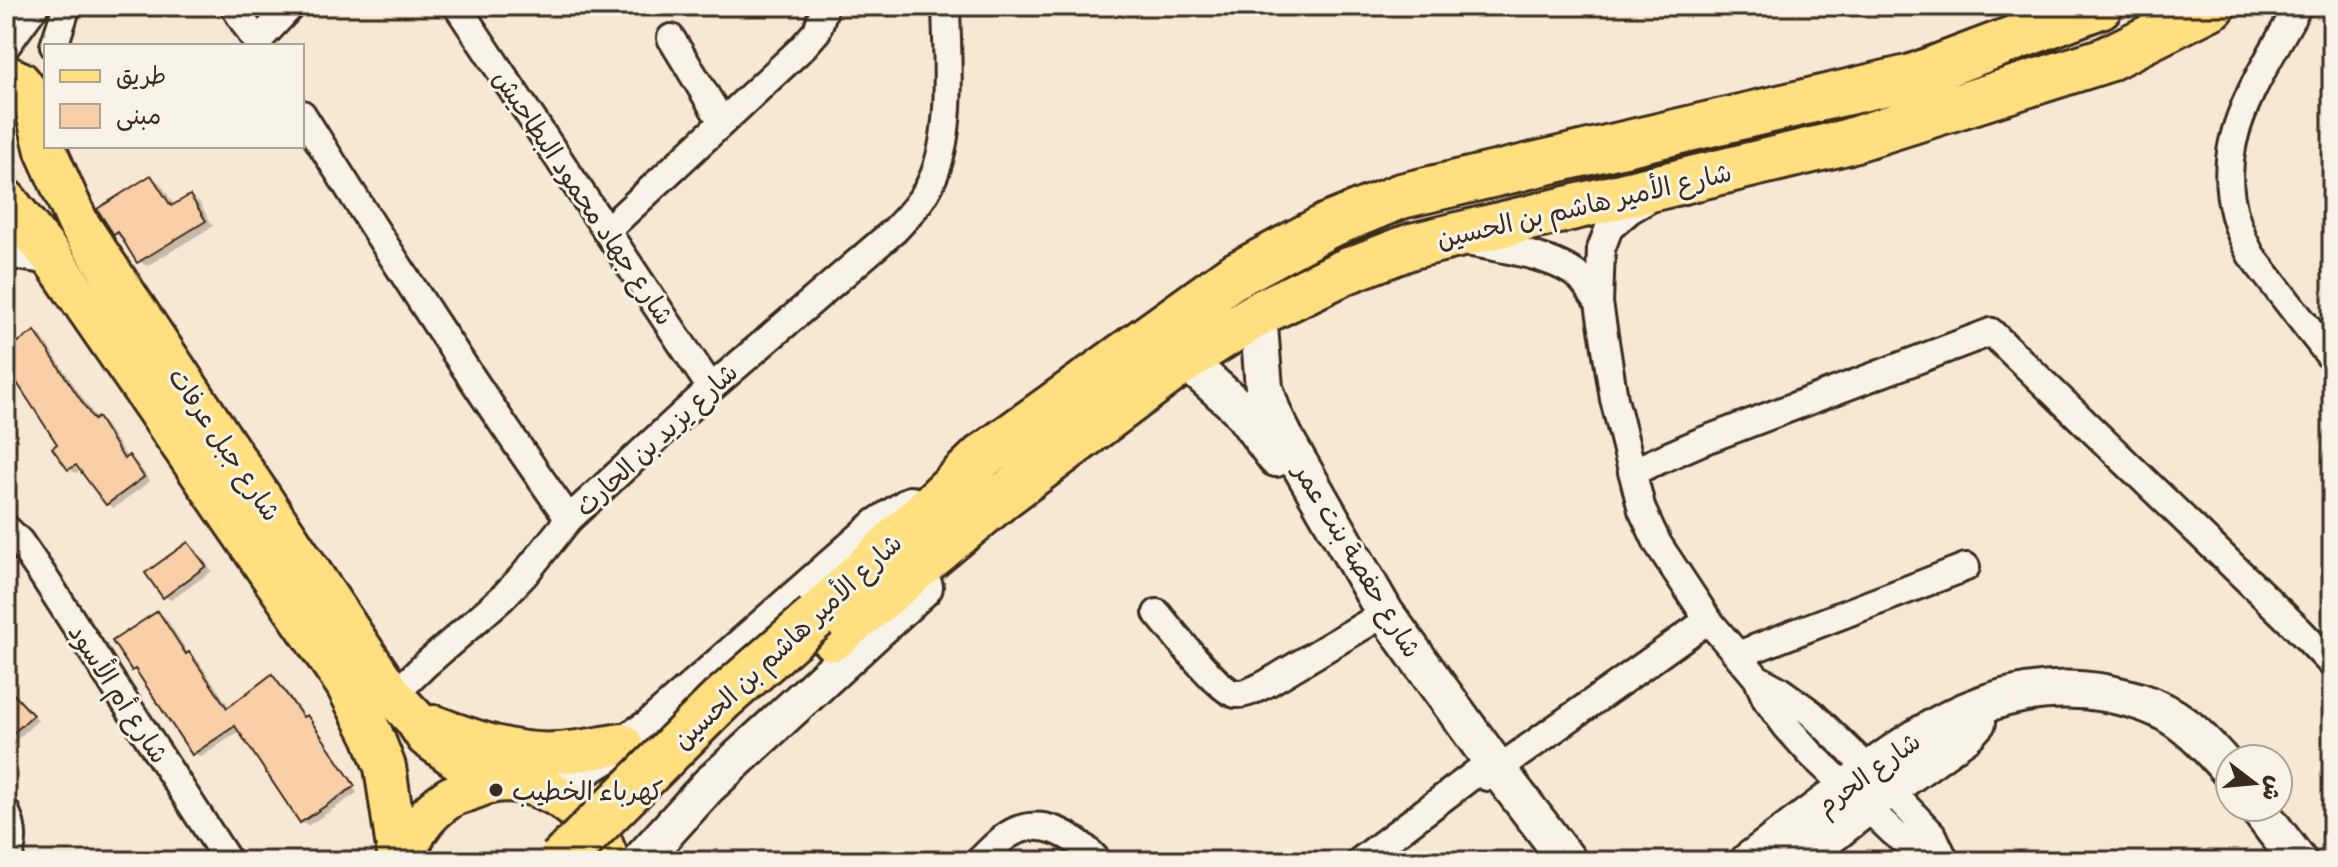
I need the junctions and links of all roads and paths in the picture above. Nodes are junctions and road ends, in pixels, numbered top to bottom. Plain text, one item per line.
1 (35, 6) edge
2 (67, 6) edge
3 (234, 6) edge
4 (291, 6) edge
5 (457, 6) edge
6 (825, 6) edge
7 (946, 6) edge
8 (2100, 6) edge
9 (2213, 6) edge
10 (2298, 6) edge
11 (671, 38) dead end
12 (55, 44) edge
13 (258, 44) edge
14 (6, 46) edge
15 (6, 76) edge
16 (44, 94) edge
17 (304, 117) edge
18 (722, 122) junction
19 (39, 127) junction
20 (44, 142) edge
21 (46, 148) edge
22 (1671, 185) junction
23 (6, 200) edge
24 (606, 231) junction
25 (1442, 239) junction
26 (6, 249) edge
27 (51, 256) junction
28 (1599, 303) junction
29 (1258, 314) junction
30 (2332, 359) edge
31 (1185, 360) junction
32 (711, 388) junction
33 (982, 457) junction
34 (1632, 472) junction
35 (1001, 498) junction
36 (569, 519) junction
37 (6, 528) edge
38 (1966, 567) dead end
39 (1157, 613) dead end
40 (1378, 618) junction
41 (1708, 620) junction
42 (824, 628) junction
43 (1738, 655) junction
44 (2332, 664) edge
45 (411, 717) junction
46 (636, 736) junction
47 (2214, 754) edge
48 (385, 767) junction
49 (1489, 772) junction
50 (491, 783) junction
51 (536, 786) junction
52 (708, 786) junction
53 (1868, 788) junction
54 (6, 812) edge
55 (2269, 823) edge
56 (7, 861) edge
57 (228, 861) edge
58 (400, 861) edge
59 (560, 861) edge
60 (595, 861) edge
61 (608, 861) edge
62 (640, 861) edge
63 (979, 861) edge
64 (1098, 861) edge
65 (1360, 861) edge
66 (1544, 861) edge
67 (1568, 861) edge
68 (1749, 861) edge
69 (1798, 861) edge
70 (1934, 861) edge
71 (1945, 861) edge
72 (2298, 861) edge

1 - 14 street
2 - 12 street
3 - 13 street
4 - 13 street
5 - 24 street, شارع جهاد محمود البطاحيش
6 - 18 street
7 - 32 street, شارع يزيد بن الحارث
8 - 33 highway, شارع الأمير هاشم بن الحسين
9 - 22 highway, شارع الأمير هاشم بن الحسين
10 - 30 street
11 - 18 street
15 - 19 main road, شارع جبل عرفات
16 - 19 street
17 - 36 street, شارع يزيد بن الحارث
18 - 24 street
19 - 20 main road, شارع جبل عرفات
21 - 45 main road, شارع جبل عرفات
22 - 25 highway, شارع الأمير هاشم بن الحسين
22 - 28 street
23 - 27 main road, شارع جبل عرفات
24 - 32 street, شارع جهاد محمود البطاحيش
25 - 28 street
25 - 29 highway, شارع الأمير هاشم بن الحسين
26 - 27 street
27 - 48 main road, شارع جبل عرفات
28 - 34 street
29 - 31 highway, شارع الأمير هاشم بن الحسين
29 - 40 street, شارع حفصة بنت عمر
31 - 35 highway, شارع الأمير هاشم بن الحسين
31 - 40 street, شارع حفصة بنت عمر
32 - 36 street, شارع يزيد بن الحارث
33 - 42 highway, شارع الأمير هاشم بن الحسين
33 - 46 street, شارع الأمير هاشم بن الحسين
34 - 41 street
34 - 44 street
35 - 42 highway, شارع الأمير هاشم بن الحسين
35 - 52 street, شارع الأمير هاشم بن الحسين
36 - 45 street
37 - 57 street, شارع أم الأسود
38 - 43 street
39 - 40 street
40 - 49 street, شارع حفصة بنت عمر
41 - 43 street
41 - 49 street
42 - 59 highway, شارع الأمير هاشم بن الحسين, bridge
42 - 60 highway, شارع الأمير هاشم بن الحسين
43 - 53 street
45 - 46 main road
45 - 48 main road
45 - 50 main road, شارع جبل عرفات
46 - 51 street, شارع الأمير هاشم بن الحسين
46 - 52 street
47 - 53 street, شارع الحرم
48 - 58 main road, شارع جبل عرفات
49 - 65 street
49 - 66 street, شارع حفصة بنت عمر
49 - 67 street, شارع حفصة بنت عمر
50 - 51 main road
50 - 58 main road
51 - 61 main road
52 - 62 street, شارع الأمير هاشم بن الحسين
53 - 68 street, شارع الحرم
53 - 69 street, شارع الحرم
53 - 70 street
53 - 71 street
54 - 56 street
55 - 72 street
63 - 64 street

